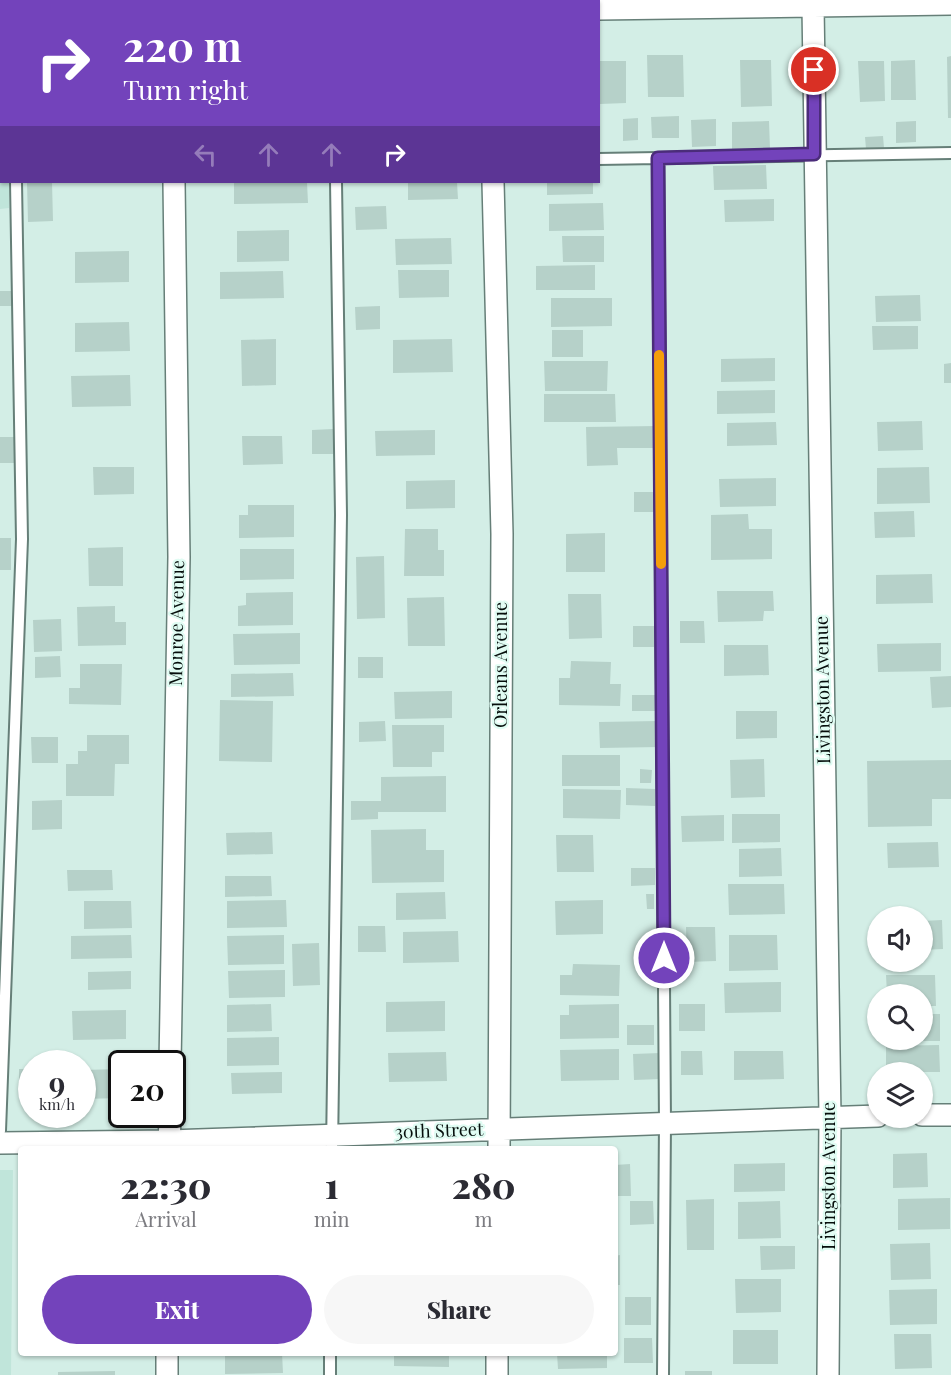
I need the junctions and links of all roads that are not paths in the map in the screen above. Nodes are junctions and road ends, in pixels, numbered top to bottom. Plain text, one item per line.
1 (951, 4) edge
2 (813, 6) junction
3 (600, 9) edge
4 (951, 153) edge
5 (814, 154) junction
6 (658, 158) junction
7 (600, 159) edge
8 (16, 183) edge
9 (174, 183) edge
10 (336, 183) edge
11 (493, 183) edge
12 (170, 1050) edge
13 (951, 1114) edge
14 (933, 1115) edge
15 (867, 1116) edge
16 (830, 1117) junction
17 (665, 1124) junction
18 (170, 1128) edge
19 (0, 1131) edge
20 (499, 1139) edge
21 (332, 1142) edge
22 (0, 1143) edge
23 (169, 1145) edge
24 (167, 1356) edge
25 (330, 1356) edge
26 (497, 1356) edge
27 (166, 1375) edge
28 (330, 1375) edge
29 (496, 1375) edge
30 (663, 1375) edge
31 (828, 1375) edge

1 - 2 street
2 - 3 street
2 - 5 street, Livingston Avenue
4 - 5 lane
5 - 6 lane
5 - 16 street, Livingston Avenue
6 - 7 lane
6 - 17 lane
8 - 19 lane
9 - 12 street, Monroe Avenue
10 - 21 lane
11 - 20 street, Orleans Avenue
13 - 14 street
15 - 16 street, 30th Street
16 - 17 street, 30th Street
16 - 31 street, Livingston Avenue
17 - 20 street, 30th Street
17 - 30 lane
18 - 23 street
20 - 21 street, 30th Street
21 - 23 street, 30th Street
22 - 23 street, 30th Street
24 - 27 street
25 - 28 lane
26 - 29 street

